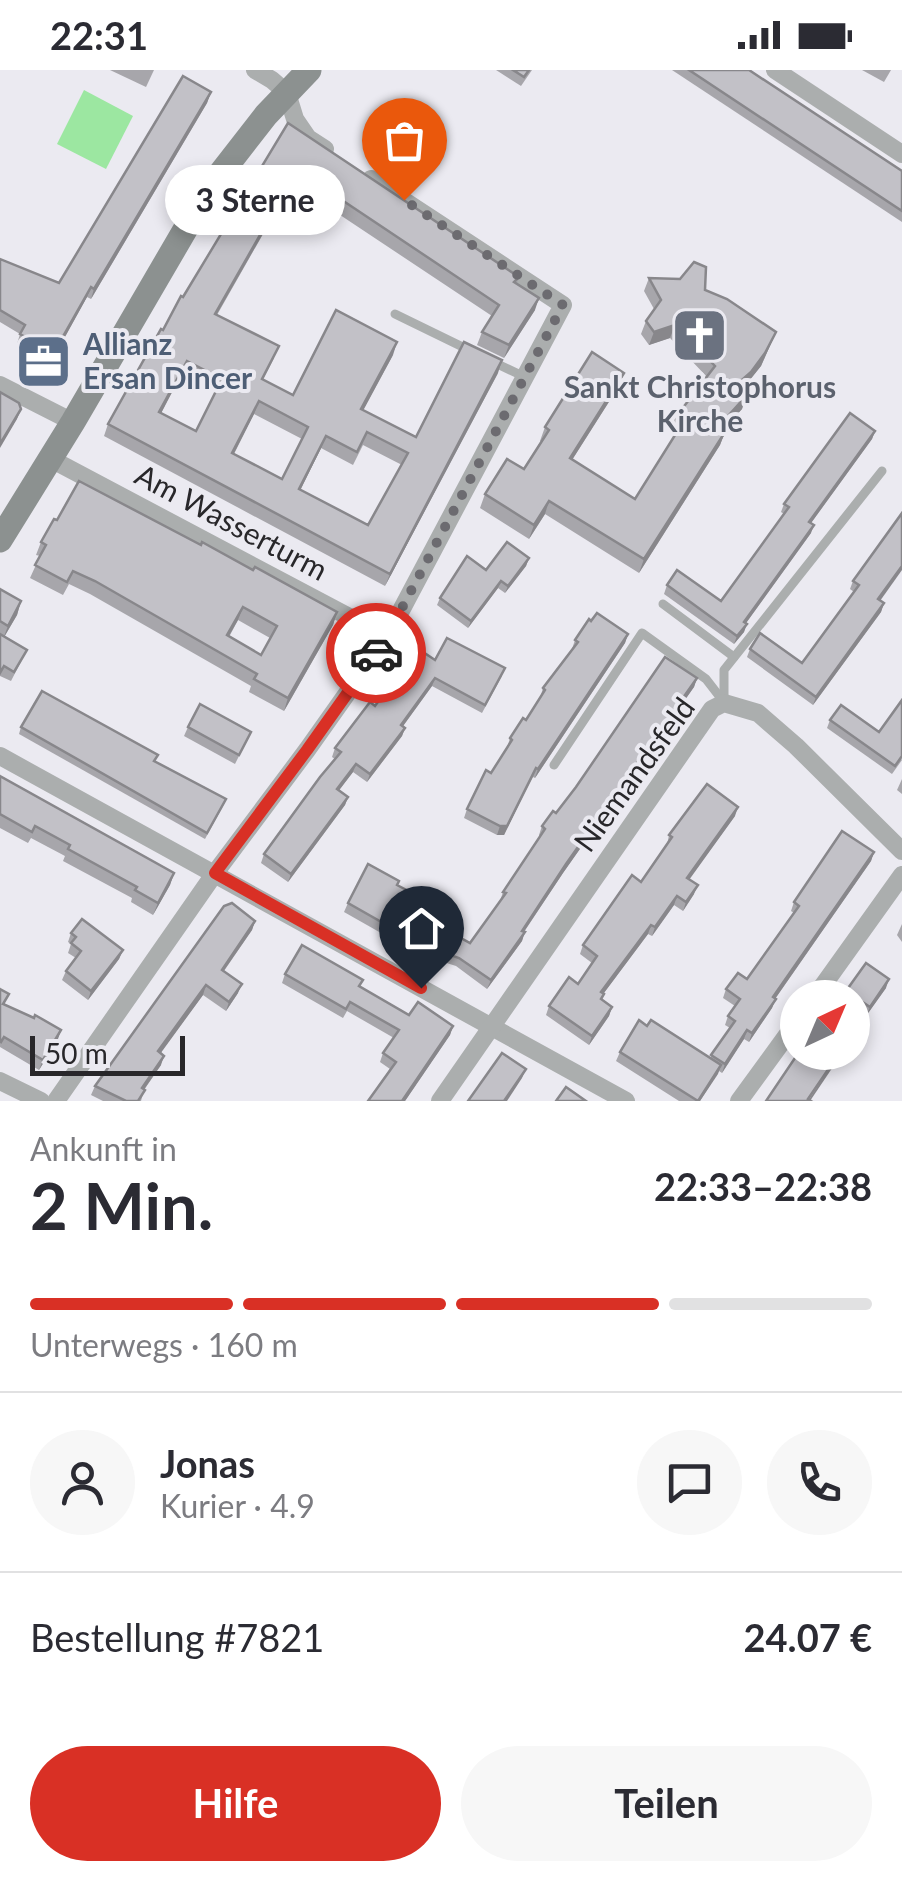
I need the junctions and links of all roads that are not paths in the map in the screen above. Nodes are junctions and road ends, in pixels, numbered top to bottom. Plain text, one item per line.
1 (255, 70) edge
2 (309, 70) edge
3 (774, 70) edge
4 (288, 94) junction
5 (902, 154) edge
6 (395, 314) dead end
7 (525, 377) junction
8 (0, 385) edge
9 (73, 422) junction
10 (49, 458) junction
11 (882, 471) dead end
12 (0, 540) edge
13 (663, 604) dead end
14 (386, 638) junction
15 (734, 657) junction
16 (724, 703) junction
17 (0, 756) edge
18 (554, 765) dead end
19 (902, 851) edge
20 (215, 873) junction
21 (902, 875) edge
22 (827, 980) edge
23 (490, 1026) junction
24 (780, 1045) edge
25 (0, 1081) edge
26 (41, 1101) edge
27 (56, 1101) edge
28 (440, 1101) edge
29 (626, 1101) edge
30 (739, 1101) edge

1 - 4 street
2 - 4 street
3 - 5 street
4 - 7 street
4 - 9 street
6 - 7 lane
7 - 14 street
8 - 9 street
9 - 10 street
10 - 12 street
10 - 14 street, Am Wasserturm
11 - 15 lane
13 - 15 lane
14 - 20 street
15 - 16 lane
16 - 18 lane, Niemandsfeld
16 - 19 street
16 - 23 street, Niemandsfeld
17 - 20 street
20 - 23 street
20 - 27 street
21 - 22 street
23 - 28 street, Niemandsfeld
23 - 29 street
24 - 30 street
25 - 26 street

